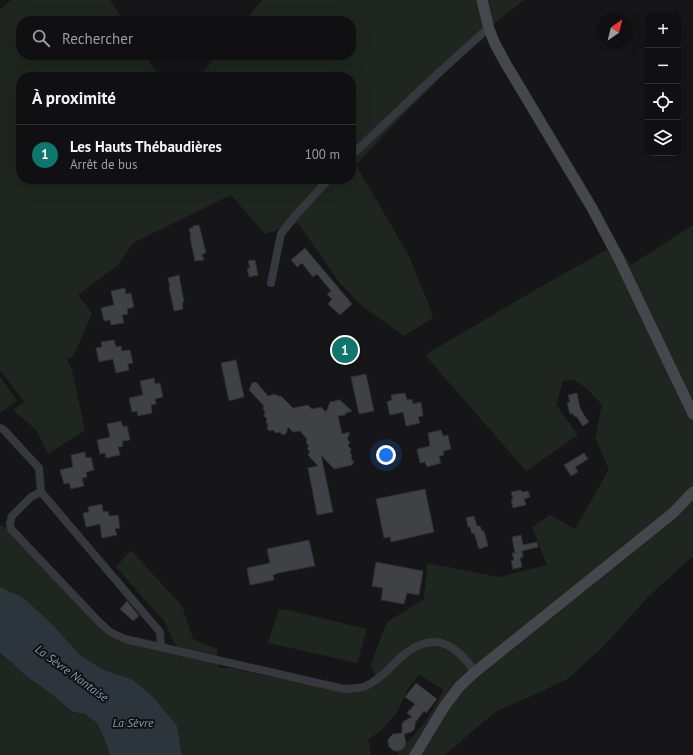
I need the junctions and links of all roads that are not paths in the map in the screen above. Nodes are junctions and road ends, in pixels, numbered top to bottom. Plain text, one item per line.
1 (482, 0) edge
2 (489, 29) junction
3 (356, 151) edge
4 (324, 184) edge
5 (271, 283) dead end
6 (693, 414) edge
7 (0, 428) edge
8 (41, 492) junction
9 (693, 492) edge
10 (161, 647) junction
11 (475, 672) junction
12 (416, 755) edge

1 - 2 main road
2 - 3 street
2 - 6 main road
4 - 5 street
7 - 8 street
8 - 10 street
8 - 10 street
9 - 11 main road
10 - 11 street
11 - 12 main road

